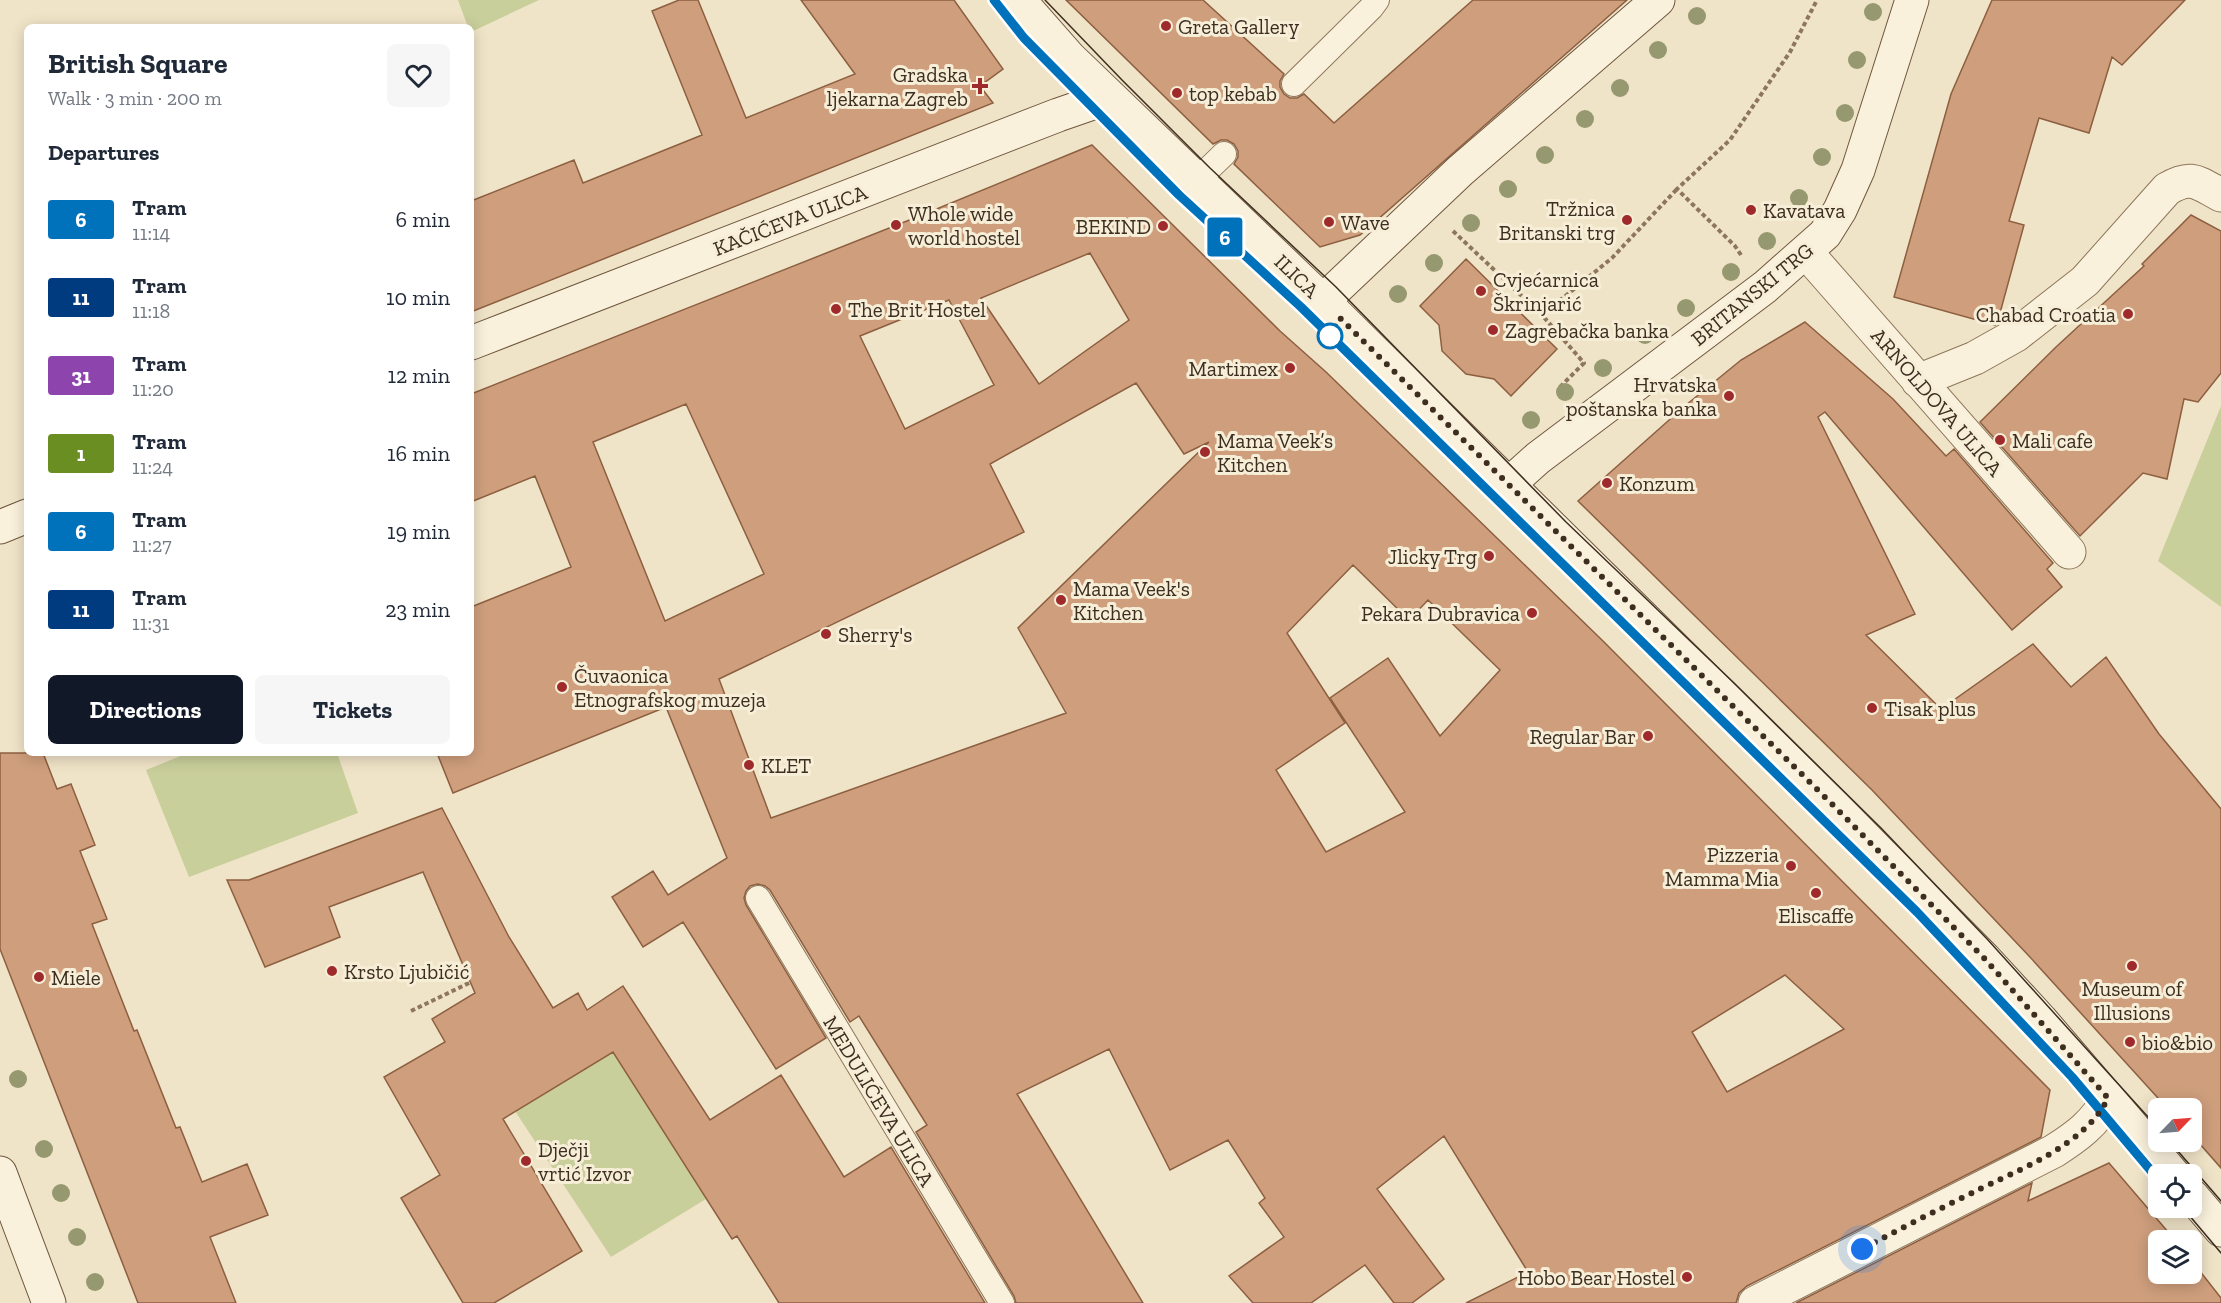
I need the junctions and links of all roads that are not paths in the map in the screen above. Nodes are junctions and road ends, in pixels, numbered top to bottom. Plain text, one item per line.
1 (1019, 0) edge
2 (1377, 0) edge
3 (1658, 0) edge
4 (1912, 0) edge
5 (1294, 84) dead end
6 (1110, 97) junction
7 (1224, 154) dead end
8 (1197, 180) junction
9 (2221, 195) edge
10 (1806, 252) junction
11 (1323, 301) junction
12 (474, 343) edge
13 (1918, 381) junction
14 (1509, 484) junction
15 (24, 517) edge
16 (0, 527) edge
17 (2069, 552) dead end
18 (758, 898) dead end
19 (2108, 1098) junction
20 (2164, 1164) edge
21 (0, 1173) edge
22 (2202, 1208) edge
23 (2221, 1230) edge
24 (49, 1303) edge
25 (1002, 1303) edge
26 (1755, 1303) edge

1 - 6 street, ILICA
2 - 5 lane
3 - 11 street
4 - 10 street, BRITANSKI TRG
6 - 8 street, ILICA
6 - 12 street, KAČIĆEVA ULICA
7 - 8 lane
8 - 11 street, ILICA
9 - 13 street
10 - 13 street, ARNOLDOVA ULICA
10 - 14 street, BRITANSKI TRG
11 - 14 street, ILICA
13 - 17 street, ARNOLDOVA ULICA
14 - 19 street, ILICA
15 - 16 street
18 - 25 lane, MEDULIĆEVA ULICA
19 - 20 street, ILICA
19 - 26 street
21 - 24 street
22 - 23 street

